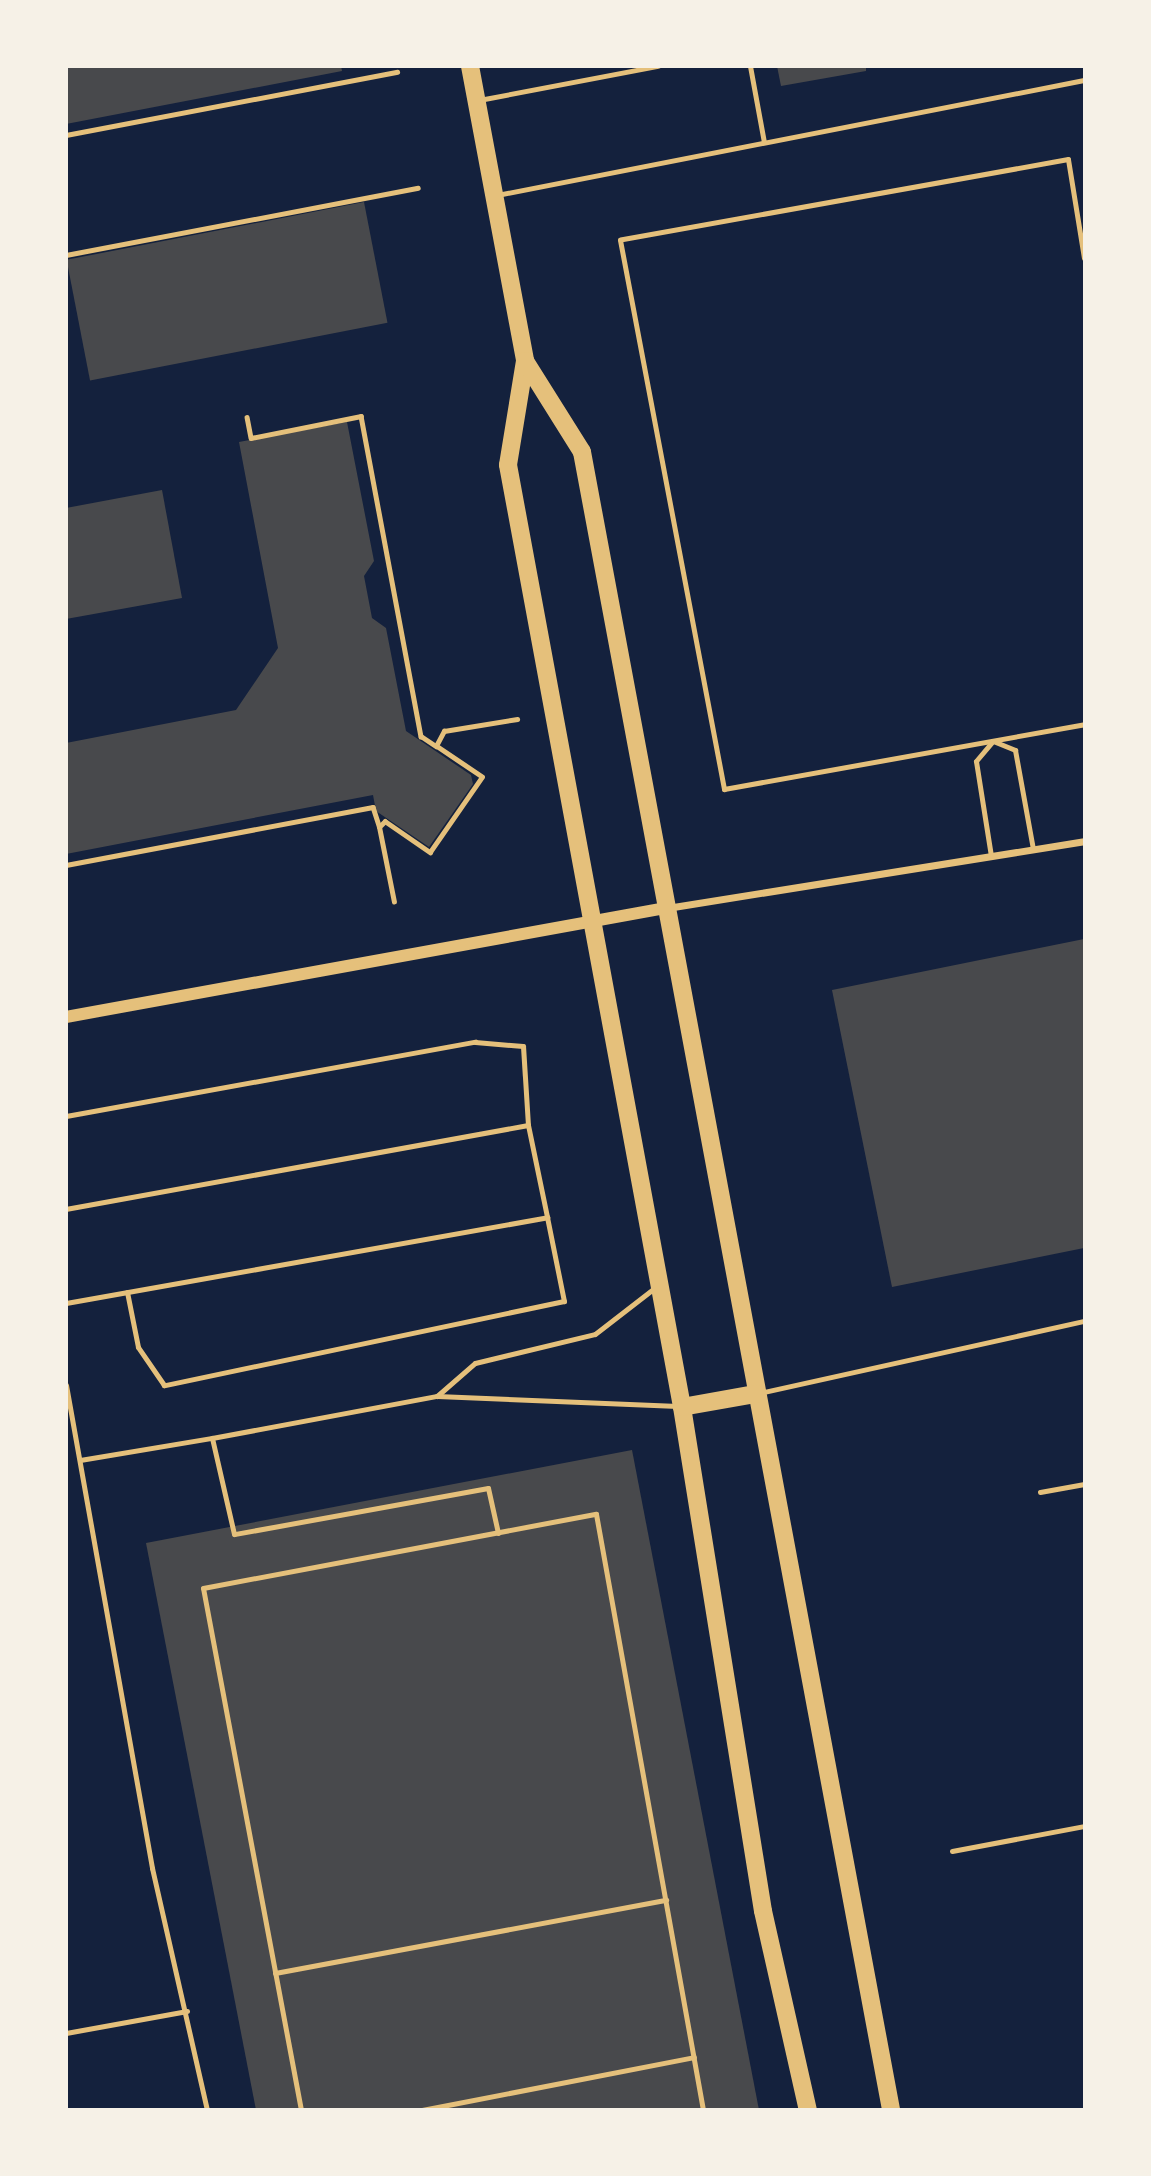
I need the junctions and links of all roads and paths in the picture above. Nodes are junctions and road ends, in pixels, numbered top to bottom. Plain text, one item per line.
1 (470, 66) edge
2 (658, 66) edge
3 (750, 66) edge
4 (397, 72) dead end
5 (1084, 80) edge
6 (476, 100) junction
7 (66, 135) edge
8 (764, 142) junction
9 (418, 188) dead end
10 (494, 195) junction
11 (66, 256) edge
12 (1084, 258) edge
13 (525, 361) junction
14 (247, 417) dead end
15 (517, 719) dead end
16 (1084, 724) edge
17 (993, 741) junction
18 (436, 747) junction
19 (379, 827) junction
20 (1084, 841) edge
21 (1033, 849) junction
22 (990, 856) junction
23 (66, 865) edge
24 (394, 902) dead end
25 (666, 908) junction
26 (593, 921) junction
27 (66, 1017) edge
28 (66, 1116) edge
29 (528, 1125) junction
30 (66, 1209) edge
31 (547, 1217) junction
32 (660, 1284) junction
33 (127, 1292) junction
34 (66, 1303) edge
35 (1084, 1321) edge
36 (66, 1385) edge
37 (756, 1394) junction
38 (437, 1396) junction
39 (682, 1406) junction
40 (212, 1438) junction
41 (80, 1460) junction
42 (1084, 1484) edge
43 (1040, 1492) dead end
44 (498, 1533) junction
45 (1084, 1826) edge
46 (952, 1851) dead end
47 (666, 1900) junction
48 (275, 1973) junction
49 (187, 2011) junction
50 (66, 2033) edge
51 (694, 2057) junction
52 (207, 2109) edge
53 (302, 2109) edge
54 (422, 2109) edge
55 (703, 2109) edge
56 (808, 2109) edge
57 (891, 2109) edge

1 - 6 main road
2 - 6 lane
3 - 8 lane
4 - 7 path
5 - 8 lane
6 - 10 main road
8 - 10 lane
9 - 11 path
10 - 13 main road
12 - 17 lane
13 - 25 main road
13 - 26 main road
14 - 18 path
15 - 18 path
16 - 17 lane
17 - 21 lane
17 - 22 lane
18 - 19 path
19 - 23 path
19 - 24 path
20 - 21 street
21 - 22 street
22 - 25 street
25 - 26 street
25 - 37 main road
26 - 27 street
26 - 32 main road
28 - 29 lane
29 - 30 lane
29 - 31 lane
31 - 33 lane
31 - 33 lane
32 - 38 lane
32 - 39 main road
33 - 34 lane
35 - 37 lane
36 - 41 lane
37 - 39 main road
37 - 57 main road
38 - 39 lane
38 - 40 lane
39 - 56 main road
40 - 41 lane
40 - 44 lane
41 - 49 lane
42 - 43 lane
44 - 47 lane
44 - 48 lane
45 - 46 lane
47 - 48 lane
47 - 51 lane
48 - 53 lane
49 - 50 lane
49 - 52 lane
51 - 54 lane
51 - 55 lane

